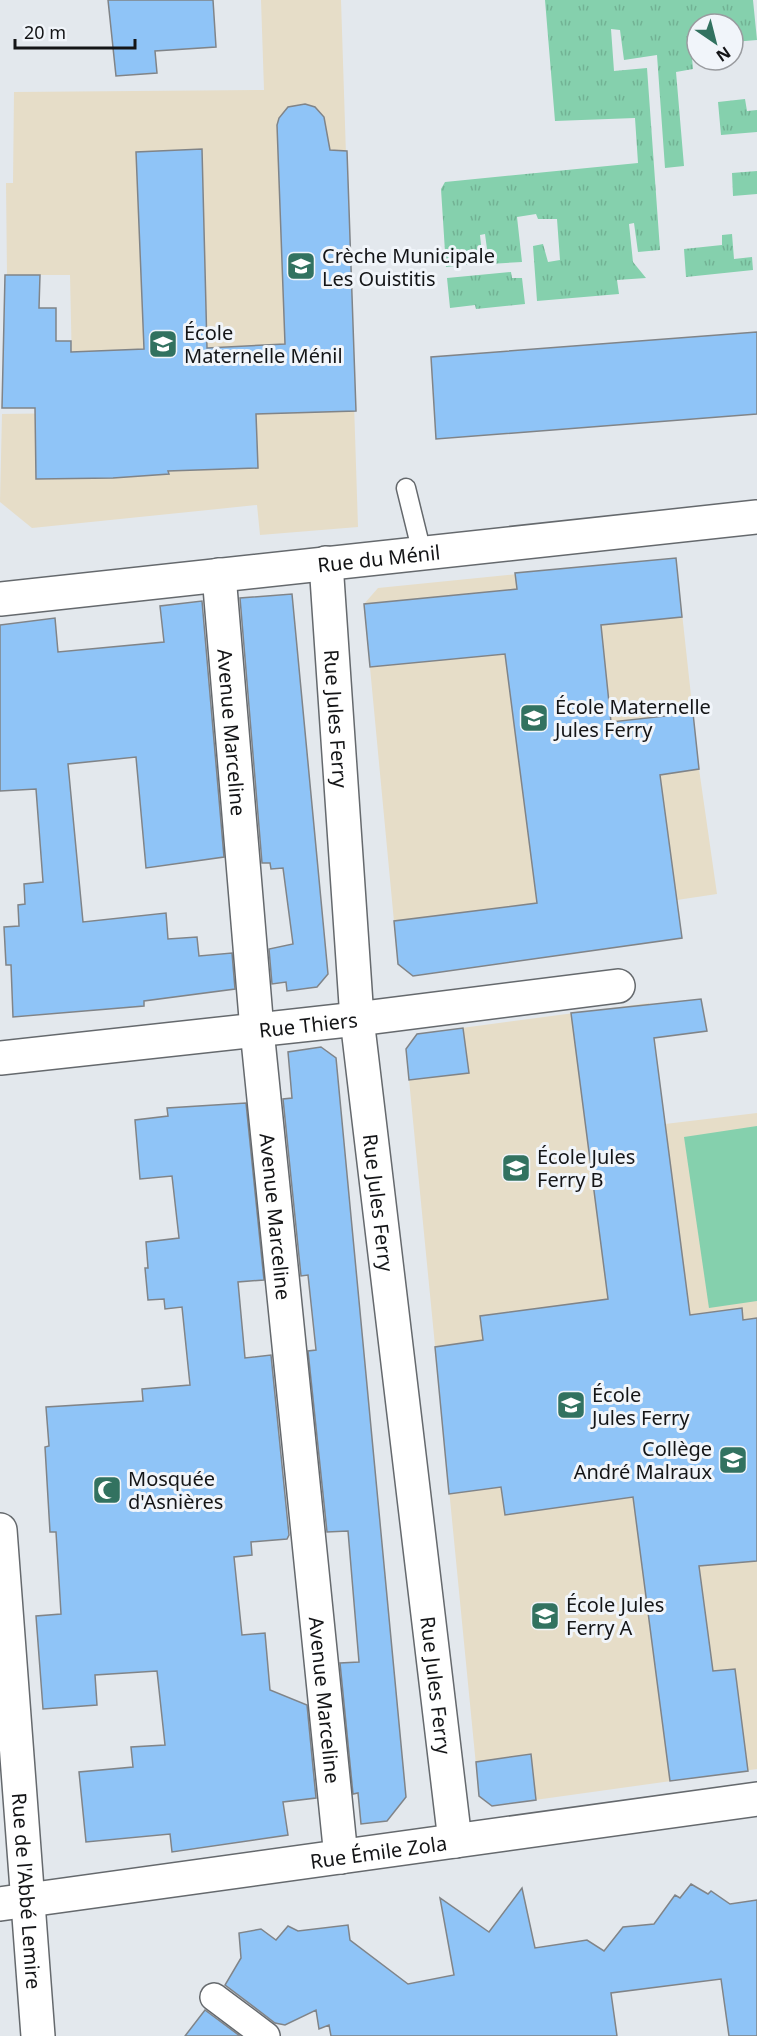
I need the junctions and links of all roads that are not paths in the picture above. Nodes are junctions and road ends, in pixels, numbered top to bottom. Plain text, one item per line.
1 (406, 488) dead end
2 (757, 517) edge
3 (422, 553) junction
4 (326, 563) junction
5 (219, 575) junction
6 (0, 599) edge
7 (618, 986) dead end
8 (357, 1019) junction
9 (257, 1030) junction
10 (0, 1058) edge
11 (0, 1530) edge
12 (757, 1799) edge
13 (455, 1841) junction
14 (341, 1857) junction
15 (14, 1902) edge
16 (214, 1997) dead end
17 (38, 2036) edge
18 (266, 2036) edge

1 - 3 lane
2 - 3 street, Rue du Ménil
3 - 4 street, Rue du Ménil
4 - 5 street, Rue du Ménil
4 - 8 street, Rue Jules Ferry
5 - 6 street, Rue du Ménil
5 - 9 street, Avenue Marceline
7 - 8 street, Rue Thiers
8 - 9 street, Rue Thiers
8 - 13 street, Rue Jules Ferry
9 - 10 street, Rue Thiers
9 - 14 street, Avenue Marceline
11 - 15 street, Rue de l'Abbé Lemire
12 - 13 street, Rue Émile Zola
13 - 14 street, Rue Émile Zola
14 - 15 street, Rue Émile Zola
15 - 17 street, Rue de l'Abbé Lemire
16 - 18 street

